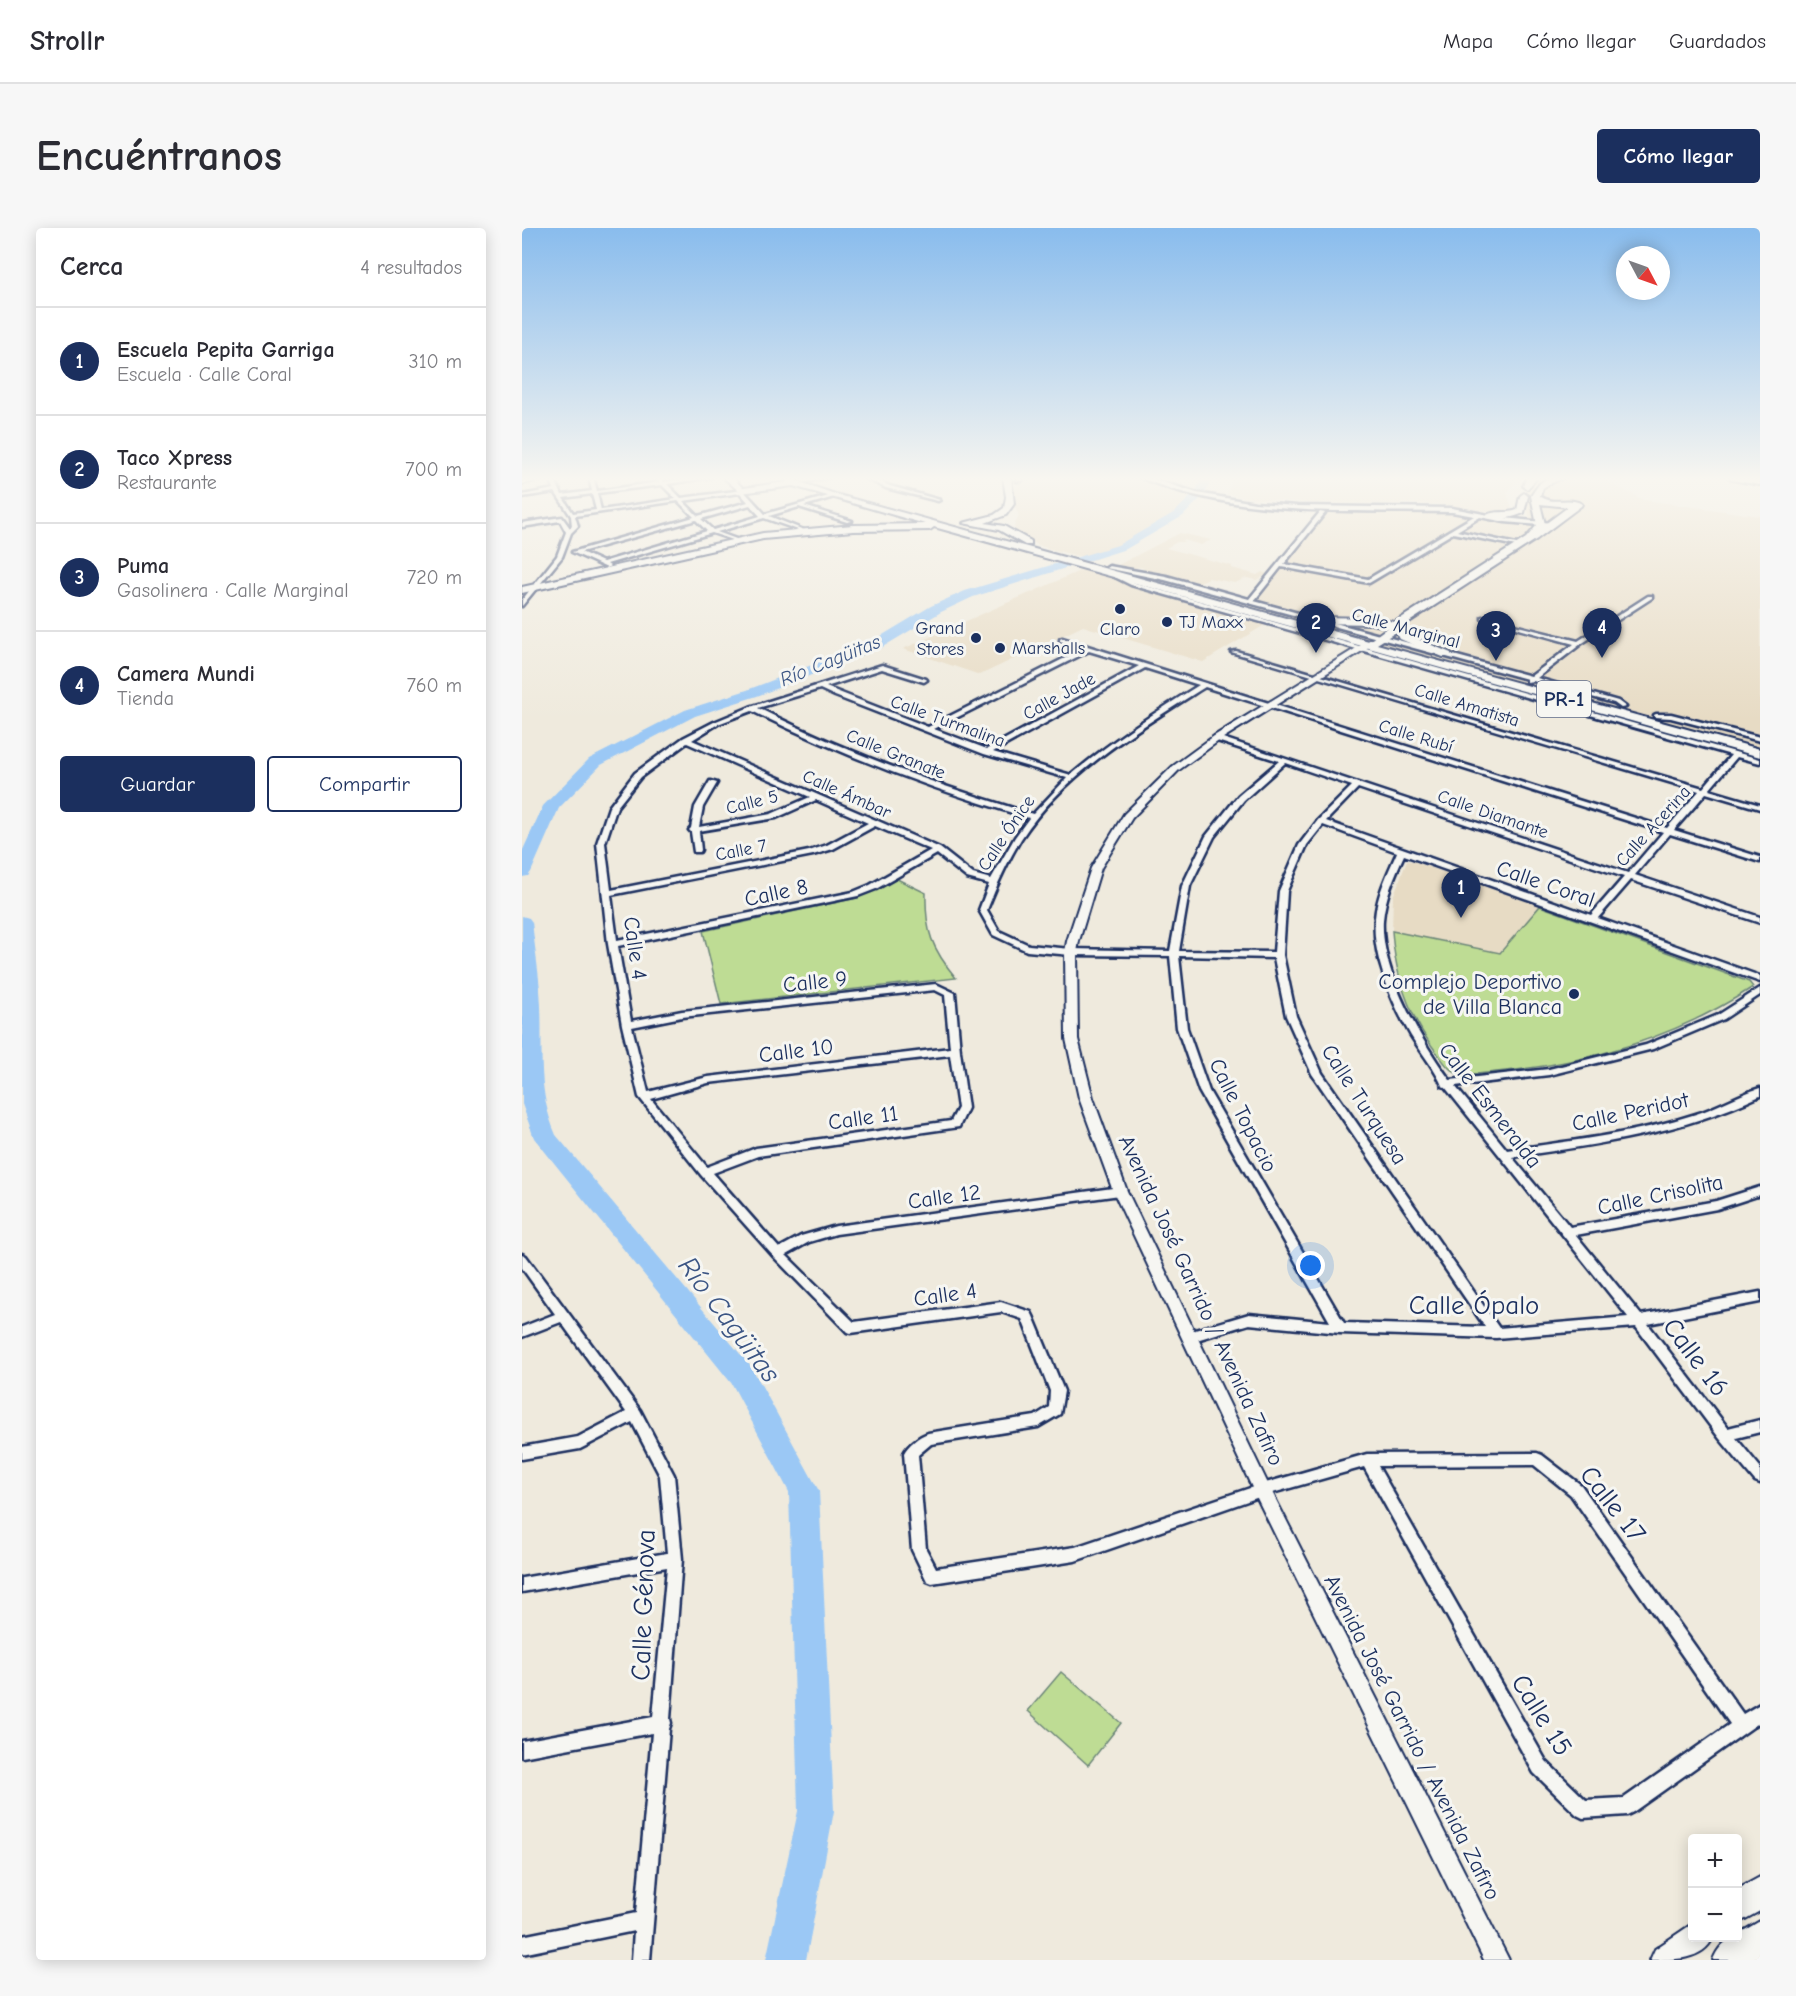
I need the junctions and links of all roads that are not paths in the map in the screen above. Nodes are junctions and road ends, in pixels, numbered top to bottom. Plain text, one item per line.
1 (558, 558) edge
2 (589, 558) edge
3 (623, 558) edge
4 (662, 558) edge
5 (683, 558) edge
6 (1062, 558) edge
7 (1286, 558) edge
8 (1407, 558) edge
9 (1500, 558) edge
10 (602, 564) junction
11 (1280, 566) junction
12 (613, 569) junction
13 (1104, 569) junction
14 (1167, 581) junction
15 (526, 595) edge
16 (1650, 597) dead end
17 (1251, 601) junction
18 (1484, 618) dead end
19 (1320, 620) junction
20 (1398, 626) junction
21 (1062, 640) dead end
22 (1371, 643) junction
23 (1580, 643) junction
24 (1089, 648) junction
25 (1234, 652) dead end
26 (1447, 655) junction
27 (1145, 666) junction
28 (1456, 669) junction
29 (1315, 675) junction
30 (924, 680) dead end
31 (1530, 680) junction
32 (1204, 685) junction
33 (819, 686) junction
34 (1268, 705) junction
35 (752, 708) junction
36 (1656, 716) junction
37 (927, 730) junction
38 (1217, 738) junction
39 (1760, 738) edge
40 (686, 740) junction
41 (1760, 749) edge
42 (987, 752) junction
43 (1736, 754) junction
44 (1286, 760) junction
45 (1760, 761) edge
46 (1070, 777) junction
47 (713, 783) dead end
48 (1358, 785) junction
49 (1704, 791) junction
50 (816, 797) junction
51 (1760, 807) edge
52 (1033, 817) junction
53 (1321, 822) junction
54 (874, 823) junction
55 (693, 830) junction
56 (1668, 831) junction
57 (697, 850) dead end
58 (937, 850) junction
59 (1402, 851) junction
60 (1760, 860) edge
61 (1629, 876) junction
62 (991, 882) junction
63 (608, 893) junction
64 (1593, 918) junction
65 (1760, 920) edge
66 (614, 944) junction
67 (1071, 952) junction
68 (1174, 954) junction
69 (1278, 955) junction
70 (1760, 979) edge
71 (1760, 991) edge
72 (627, 1025) junction
73 (955, 1051) junction
74 (1446, 1084) junction
75 (1760, 1092) edge
76 (644, 1096) junction
77 (1504, 1154) junction
78 (705, 1172) junction
79 (1120, 1191) junction
80 (1760, 1191) edge
81 (1567, 1232) junction
82 (778, 1254) junction
83 (522, 1259) edge
84 (1760, 1297) edge
85 (563, 1316) junction
86 (1639, 1321) junction
87 (1340, 1328) junction
88 (522, 1332) edge
89 (1496, 1333) junction
90 (1190, 1336) junction
91 (634, 1414) junction
92 (1760, 1426) edge
93 (1725, 1435) junction
94 (522, 1454) edge
95 (1367, 1460) junction
96 (1760, 1477) edge
97 (1262, 1490) junction
98 (675, 1559) junction
99 (522, 1585) edge
100 (1760, 1712) edge
101 (663, 1723) junction
102 (1741, 1726) junction
103 (522, 1749) edge
104 (1760, 1892) edge
105 (1742, 1905) edge
106 (645, 1920) junction
107 (1760, 1937) edge
108 (1691, 1942) edge
109 (522, 1945) edge
110 (641, 1960) edge
111 (1497, 1960) edge
112 (1666, 1960) edge
113 (1729, 1960) edge

1 - 15 street
2 - 10 street
3 - 10 street
4 - 12 main road
5 - 15 main road
6 - 13 main road, PR-1
7 - 11 street
8 - 11 street
9 - 20 main road, Avenida José Garrido / Avenida Zafiro
10 - 12 street
11 - 17 street
12 - 15 main road
13 - 14 main road, PR-1
13 - 22 main road, PR-1
14 - 17 street, Calle Marginal
14 - 22 main road, PR-1
16 - 23 street
17 - 19 street, Calle Marginal
18 - 23 street
19 - 20 main road
19 - 22 street, Calle Marginal
20 - 22 main road, Avenida José Garrido / Avenida Zafiro
20 - 26 main road
21 - 24 street, Calle Rubí
22 - 26 street, Calle Marginal
22 - 28 main road, PR-1
22 - 29 street, Avenida José Garrido / Avenida Zafiro
22 - 31 main road, PR-1
22 - 43 street
23 - 31 street
24 - 27 street, Calle Rubí
24 - 37 street
25 - 29 street, Calle Amatista
26 - 31 street, Calle Marginal
27 - 32 street, Calle Rubí
27 - 42 street, Calle Jade
28 - 31 main road
28 - 41 main road, PR-1
29 - 34 street, Avenida José Garrido / Avenida Zafiro
29 - 49 street, Calle Amatista
30 - 33 street, Calle 4
31 - 36 main road, PR-1
32 - 34 street, Calle Rubí
32 - 46 street, Calle Ónice
33 - 35 street, Calle 4
33 - 37 street, Calle Turmalina
34 - 38 street, Avenida José Garrido / Avenida Zafiro
34 - 56 street, Calle Rubí
35 - 40 street, Calle 4
35 - 52 street, Calle Granate
36 - 39 street
36 - 41 main road, PR-1
37 - 42 street, Calle Turmalina
38 - 44 street, Calle Diamante
38 - 67 street, Avenida José Garrido / Avenida Zafiro
40 - 50 street, Calle Ámbar
40 - 63 street, Calle 4
42 - 46 street, Calle Turmalina
43 - 45 street
43 - 49 street, Calle Acerina
44 - 48 street, Calle Diamante
44 - 68 street, Calle Topacio
46 - 52 street, Calle Ónice
47 - 55 street
48 - 53 street, Calle Turquesa
48 - 61 street, Calle Diamante
49 - 51 street, Calle Amatista
49 - 56 street, Calle Acerina
50 - 54 street, Calle Ámbar
50 - 55 street, Calle 5
52 - 62 street, Calle Ónice
53 - 59 street, Calle Coral
53 - 69 street, Calle Turquesa
54 - 58 street, Calle Ámbar
54 - 63 street, Calle 7
55 - 57 street
56 - 60 street, Calle Rubí
56 - 61 street, Calle Acerina
58 - 62 street, Calle Ámbar
58 - 66 street, Calle 8
59 - 64 street, Calle Coral
59 - 74 street, Calle Esmeralda
61 - 64 street, Calle Acerina
61 - 65 street, Calle Diamante
62 - 67 street, Calle Ónice
63 - 66 street, Calle 4
64 - 70 street, Calle Coral
66 - 72 street, Calle 4
67 - 68 street, Calle Ónice
67 - 79 street, Avenida José Garrido / Avenida Zafiro
68 - 69 street, Calle Ónice
68 - 87 street, Calle Topacio
69 - 89 street, Calle Turquesa
71 - 74 street
72 - 73 street, Calle 9
72 - 76 street, Calle 4
73 - 76 street, Calle 10
73 - 78 street, Calle 11
74 - 77 street, Calle Esmeralda
75 - 77 street, Calle Peridot
76 - 78 street, Calle 4
77 - 81 street, Calle Esmeralda
78 - 82 street, Calle 4
79 - 82 street, Calle 12
79 - 90 street, Avenida José Garrido / Avenida Zafiro
80 - 81 street, Calle Crisolita
81 - 86 street, Calle Esmeralda
82 - 97 street, Calle 4
83 - 85 street, Calle Génova
84 - 86 street, Calle Ópalo
85 - 88 street
85 - 91 street, Calle Génova
86 - 89 street, Calle Ópalo
86 - 93 street, Calle 16
87 - 89 street, Calle Ópalo
87 - 90 street, Calle Ópalo
90 - 97 street, Avenida José Garrido / Avenida Zafiro
91 - 94 street
91 - 98 street, Calle Génova
92 - 93 street
93 - 96 street, Calle 16
95 - 97 street, Calle 17
95 - 102 street, Calle 17
95 - 102 street, Calle 15
97 - 111 street, Avenida José Garrido / Avenida Zafiro
98 - 99 street
98 - 101 street, Calle Génova
100 - 102 street, Calle 15
101 - 103 street
101 - 106 street, Calle Génova
104 - 105 main road
106 - 109 street
106 - 110 street, Calle Génova
107 - 113 main road
108 - 112 main road

